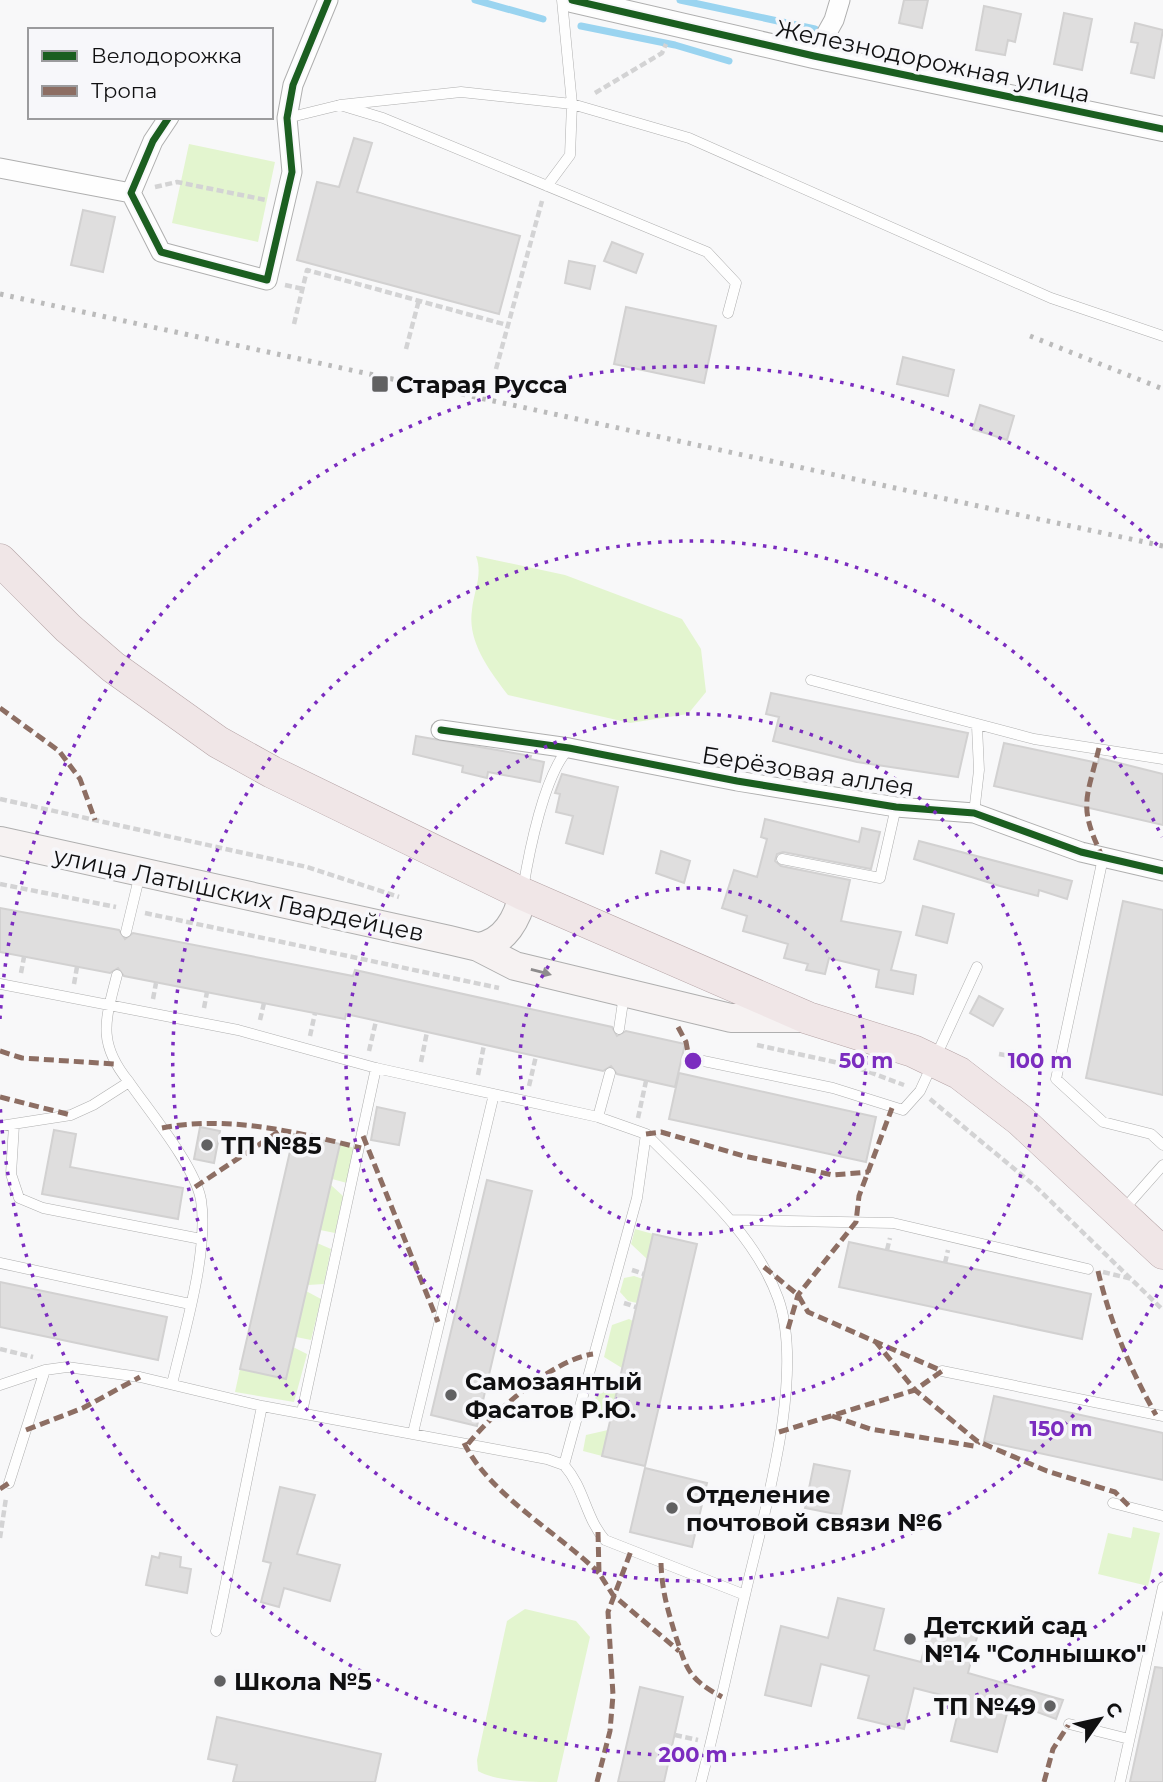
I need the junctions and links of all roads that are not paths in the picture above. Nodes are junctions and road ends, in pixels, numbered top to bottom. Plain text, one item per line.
1 (328, 0) edge
2 (562, 0) edge
3 (572, 0) edge
4 (840, 0) edge
5 (814, 55) junction
6 (572, 104) junction
7 (340, 105) junction
8 (279, 116) edge
9 (168, 119) edge
10 (1163, 129) edge
11 (0, 169) edge
12 (547, 186) junction
13 (131, 192) junction
14 (729, 313) dead end
15 (1163, 336) edge
16 (1, 561) edge
17 (811, 680) dead end
18 (977, 726) junction
19 (442, 730) dead end
20 (569, 748) junction
21 (1163, 759) edge
22 (896, 807) junction
23 (974, 813) junction
24 (0, 841) edge
25 (1103, 858) junction
26 (782, 859) dead end
27 (1163, 871) edge
28 (140, 872) junction
29 (523, 894) junction
30 (126, 932) dead end
31 (478, 947) junction
32 (977, 967) dead end
33 (117, 975) dead end
34 (0, 984) edge
35 (624, 992) junction
36 (110, 1004) junction
37 (808, 1018) junction
38 (619, 1029) dead end
39 (689, 1058) dead end
40 (934, 1060) junction
41 (371, 1067) junction
42 (610, 1073) dead end
43 (129, 1082) junction
44 (494, 1094) junction
45 (598, 1117) junction
46 (14, 1125) junction
47 (0, 1126) edge
48 (646, 1133) junction
49 (1163, 1145) edge
50 (1163, 1165) edge
51 (1121, 1212) junction
52 (731, 1220) junction
53 (201, 1239) junction
54 (1163, 1253) edge
55 (0, 1263) edge
56 (1088, 1269) road end
57 (191, 1304) junction
58 (45, 1370) junction
59 (942, 1371) dead end
60 (172, 1384) junction
61 (0, 1385) edge
62 (262, 1406) junction
63 (302, 1412) junction
64 (1163, 1416) edge
65 (412, 1433) junction
66 (564, 1465) junction
67 (9, 1483) road end
68 (1113, 1503) dead end
69 (1163, 1516) edge
70 (1163, 1587) edge
71 (745, 1595) junction
72 (216, 1631) dead end
73 (1069, 1724) dead end
74 (1129, 1740) junction
75 (701, 1782) edge
76 (1120, 1782) edge

1 - 8 street
2 - 6 lane
3 - 5 street, Железнодорожная улица
4 - 5 street
5 - 10 street, Железнодорожная улица
6 - 7 lane
6 - 12 lane
6 - 15 lane
7 - 8 lane
7 - 12 lane
8 - 13 street
9 - 13 street
11 - 13 street
12 - 14 lane
16 - 29 main road
17 - 18 lane
18 - 21 lane
18 - 23 lane
19 - 20 street, Берёзовая аллея
20 - 22 street, Берёзовая аллея
20 - 29 lane
22 - 23 street, Берёзовая аллея
22 - 26 lane
23 - 25 street, Берёзовая аллея
24 - 28 main road, улица Латышских Гвардейцев
25 - 27 street, Берёзовая аллея
25 - 49 lane
28 - 30 lane
28 - 31 main road, улица Латышских Гвардейцев
29 - 31 main road
29 - 37 main road
31 -> 35 main road, улица Латышских Гвардейцев
32 - 40 lane
33 - 36 lane
34 - 36 lane
35 - 37 main road, улица Латышских Гвардейцев
35 - 38 lane
36 - 41 lane
36 - 43 lane
37 - 40 main road
39 - 40 lane
40 - 51 main road
41 - 44 lane
41 - 63 lane
42 - 45 lane
43 - 46 lane
43 - 53 lane
44 - 45 lane
44 - 65 lane
45 - 48 lane
46 - 47 lane
46 - 53 lane
48 - 52 lane
48 - 66 lane
50 - 51 lane
51 - 54 main road
52 - 56 lane
52 - 71 lane
53 - 57 lane
55 - 57 lane
57 - 60 lane
58 - 60 lane
58 - 61 lane
58 - 67 lane
59 - 64 lane
60 - 62 lane
62 - 63 lane
62 - 72 lane
63 - 65 lane
65 - 66 lane
66 - 71 lane
68 - 69 lane
70 - 74 lane
71 - 75 lane
73 - 74 lane
74 - 76 lane

